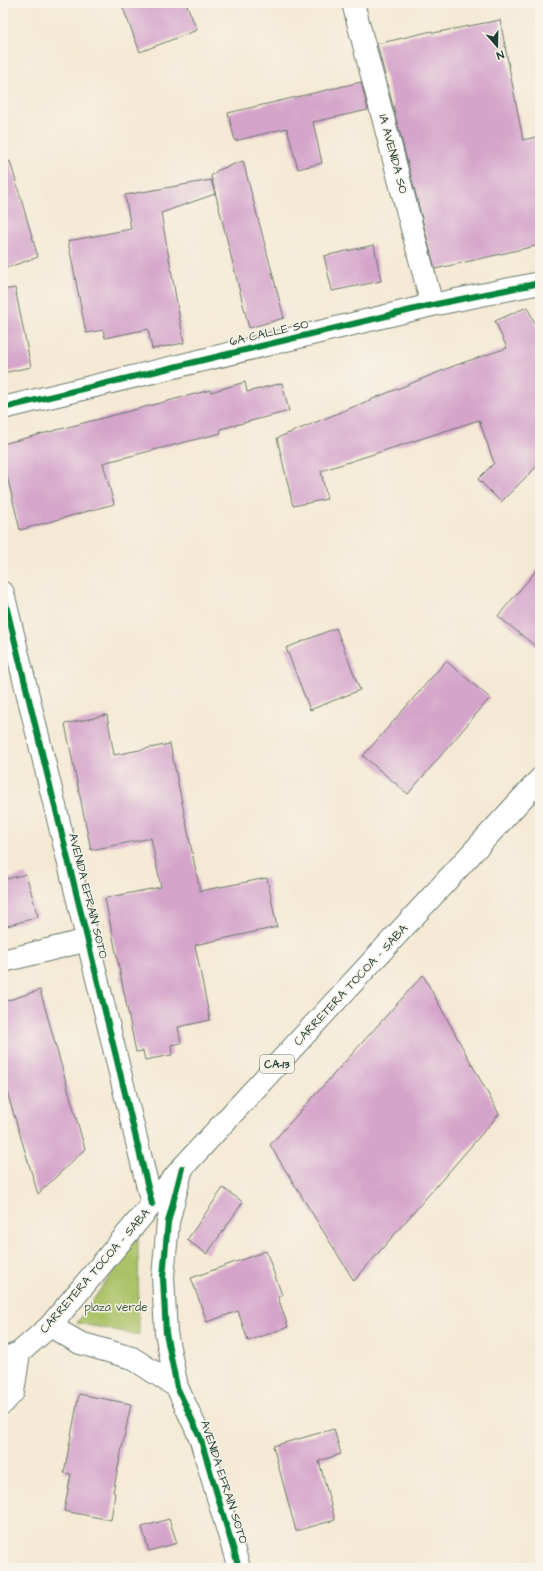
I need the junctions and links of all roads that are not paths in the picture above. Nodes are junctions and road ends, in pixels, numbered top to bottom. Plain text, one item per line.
1 (354, 3) edge
2 (540, 283) edge
3 (432, 305) junction
4 (3, 408) edge
5 (3, 593) edge
6 (540, 779) edge
7 (88, 940) junction
8 (3, 961) edge
9 (182, 1168) junction
10 (152, 1204) junction
11 (50, 1326) junction
12 (11, 1356) edge
13 (177, 1387) junction
14 (3, 1403) edge
15 (239, 1568) edge

1 - 3 street, 1A AVENIDA SO
2 - 3 street, 6A CALLE SO
3 - 4 street, 6A CALLE SO
5 - 7 street, AVENIDA EFRAÍN SOTO
6 - 9 street, CARRETERA TOCOA - SABA / CA-13
7 - 8 street
7 - 10 street, AVENIDA EFRAÍN SOTO
9 - 10 street, CARRETERA TOCOA - SABA / CA-13
9 - 13 street, AVENIDA EFRAÍN SOTO
10 - 11 street, CARRETERA TOCOA - SABA / CA-13
11 - 12 street, CARRETERA TOCOA - SABA / CA-13
11 - 13 street
12 - 14 street, CARRETERA TOCOA - SABA / CA-13
13 - 15 street, AVENIDA EFRAÍN SOTO

